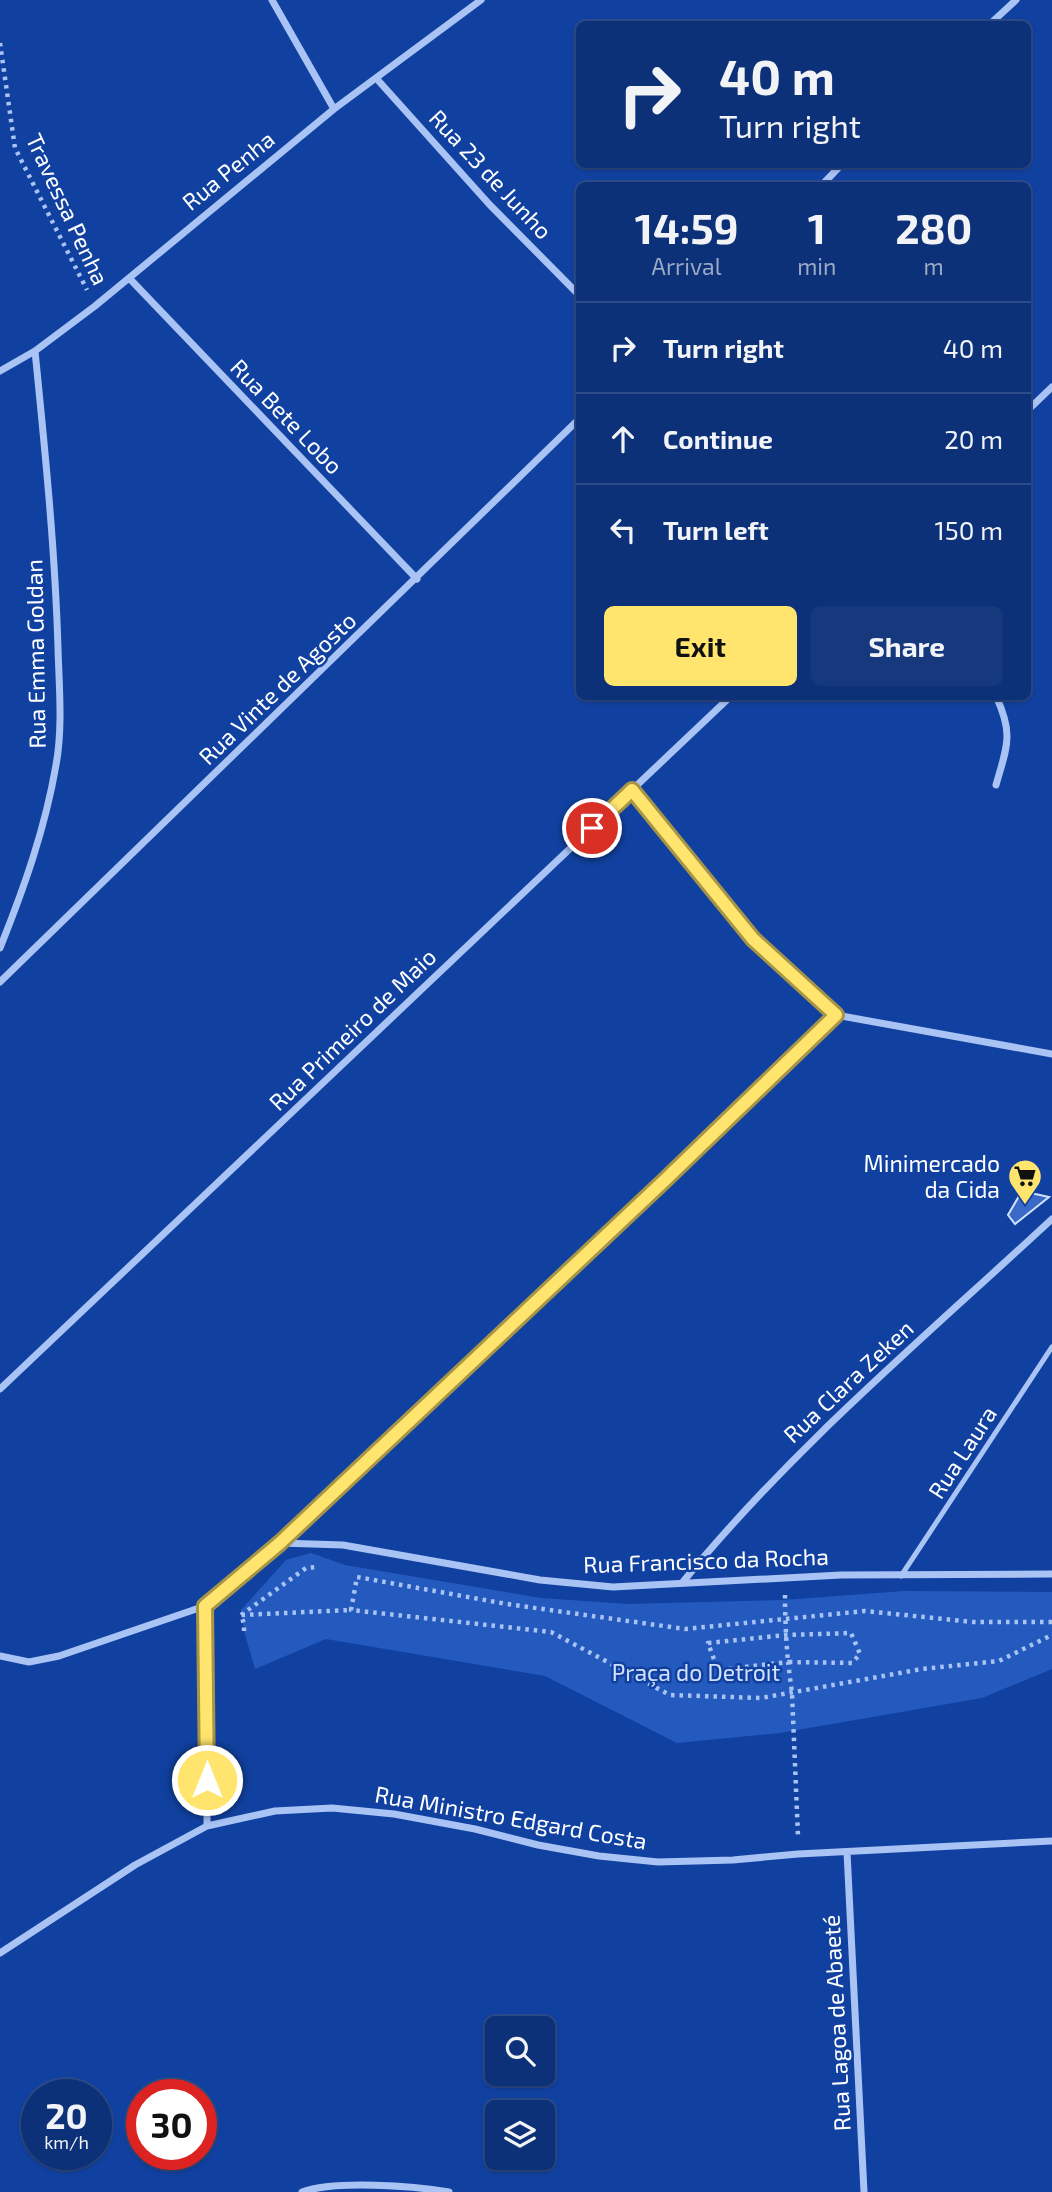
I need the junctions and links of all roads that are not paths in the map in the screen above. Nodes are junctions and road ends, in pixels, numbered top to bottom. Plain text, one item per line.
1 (272, 0) edge
2 (481, 0) edge
3 (1016, 0) edge
4 (993, 21) edge
5 (376, 78) junction
6 (334, 108) junction
7 (838, 168) edge
8 (825, 182) edge
9 (130, 279) junction
10 (576, 292) edge
11 (34, 351) junction
12 (0, 371) edge
13 (1052, 387) edge
14 (1031, 407) edge
15 (576, 422) edge
16 (417, 579) junction
17 (727, 700) edge
18 (998, 700) edge
19 (996, 785) dead end
20 (632, 790) junction
21 (0, 948) edge
22 (0, 982) edge
23 (836, 1015) junction
24 (1052, 1054) edge
25 (1052, 1219) edge
26 (1052, 1347) edge
27 (0, 1389) edge
28 (280, 1543) junction
29 (1052, 1574) edge
30 (901, 1576) junction
31 (682, 1583) junction
32 (205, 1606) junction
33 (0, 1656) edge
34 (207, 1826) junction
35 (1052, 1841) edge
36 (847, 1852) junction
37 (0, 1953) edge
38 (302, 2192) edge
39 (449, 2192) edge
40 (864, 2192) edge

1 - 6 street
2 - 5 street, Rua Penha
3 - 4 street
5 - 6 street, Rua Penha
5 - 10 street, Rua 23 de Junho
6 - 9 street, Rua Penha
7 - 8 street
9 - 11 street, Rua Penha
9 - 16 street, Rua Bete Lobo
11 - 12 street, Rua Penha
11 - 21 street, Rua Emma Goldan
13 - 14 street
15 - 16 street, Rua Vinte de Agosto
16 - 22 street, Rua Vinte de Agosto
17 - 20 street, Rua Primeiro de Maio
18 - 19 street
20 - 23 street
20 - 27 street, Rua Primeiro de Maio
23 - 24 street
23 - 28 street
25 - 31 street, Rua Clara Zeken
26 - 30 lane, Rua Laura
28 - 31 street, Rua Francisco da Rocha
28 - 32 street
29 - 30 street, Rua Francisco da Rocha
30 - 31 street, Rua Francisco da Rocha
32 - 33 street
32 - 34 street
34 - 36 street, Rua Ministro Edgard Costa
34 - 37 street, Rua Ministro Edgard Costa
35 - 36 street, Rua Ministro Edgard Costa
36 - 40 street, Rua Lagoa de Abaeté
38 - 39 street

